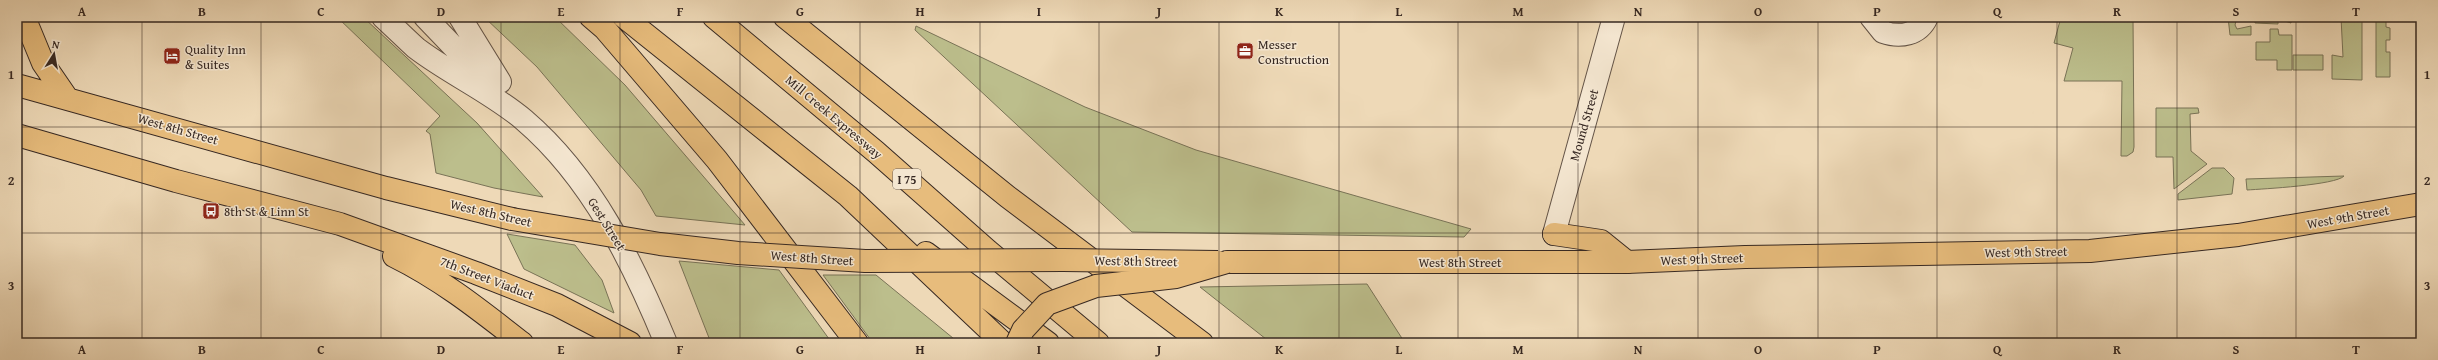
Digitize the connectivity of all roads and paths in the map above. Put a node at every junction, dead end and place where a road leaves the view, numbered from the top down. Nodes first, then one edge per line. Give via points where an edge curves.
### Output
1 (24, 17) edge
2 (383, 17) edge
3 (460, 17) edge
4 (590, 17) edge
5 (624, 17) edge
6 (714, 17) edge
7 (785, 17) edge
8 (1614, 17) edge
9 (1871, 17) edge
10 (1927, 17) edge
11 (430, 22) edge
12 (17, 85) edge
13 (67, 98) junction
14 (524, 120) junction
15 (20, 138) edge
16 (848, 196) junction
17 (2421, 204) edge
18 (340, 224) junction
19 (1554, 234) joint
20 (1227, 262) junction
21 (1627, 262) junction
22 (522, 343) edge
23 (630, 343) edge
24 (666, 343) edge
25 (857, 343) edge
26 (1003, 343) edge
27 (1017, 343) edge
28 (1048, 343) edge
29 (1098, 343) edge
30 (1202, 343) edge

1 - 13 main road via 43,63
2 - 14 street, Gest Street via 416,48
3 - 14 street, Gest Street
4 - 25 main road via 605,29 717,160
5 - 16 main road
6 - 29 main road, Mill Creek Expressway / I 75
7 - 30 main road via 1008,197
8 - 19 street, Mound Street
9 - 10 street via 1883,32 1902,36 1918,29
11 - 14 street
12 - 13 main road, West 8th Street
13 - 20 main road, West 8th Street, bridge via 386,188 512,219 660,244 738,253 865,261
14 - 24 street, Gest Street via 564,160 610,228 644,291
15 - 18 main road
16 - 26 main road
16 - 28 main road
17 - 21 main road, West 9th Street via 2238,235 2090,251 1745,257
18 - 22 main road via 380,250 421,270
18 - 23 main road, 7th Street Viaduct via 557,305
19 - 21 main road via 1601,241
20 - 21 main road, West 8th Street
20 - 27 main road, bridge via 1176,277 1096,286 1047,304 1023,330

